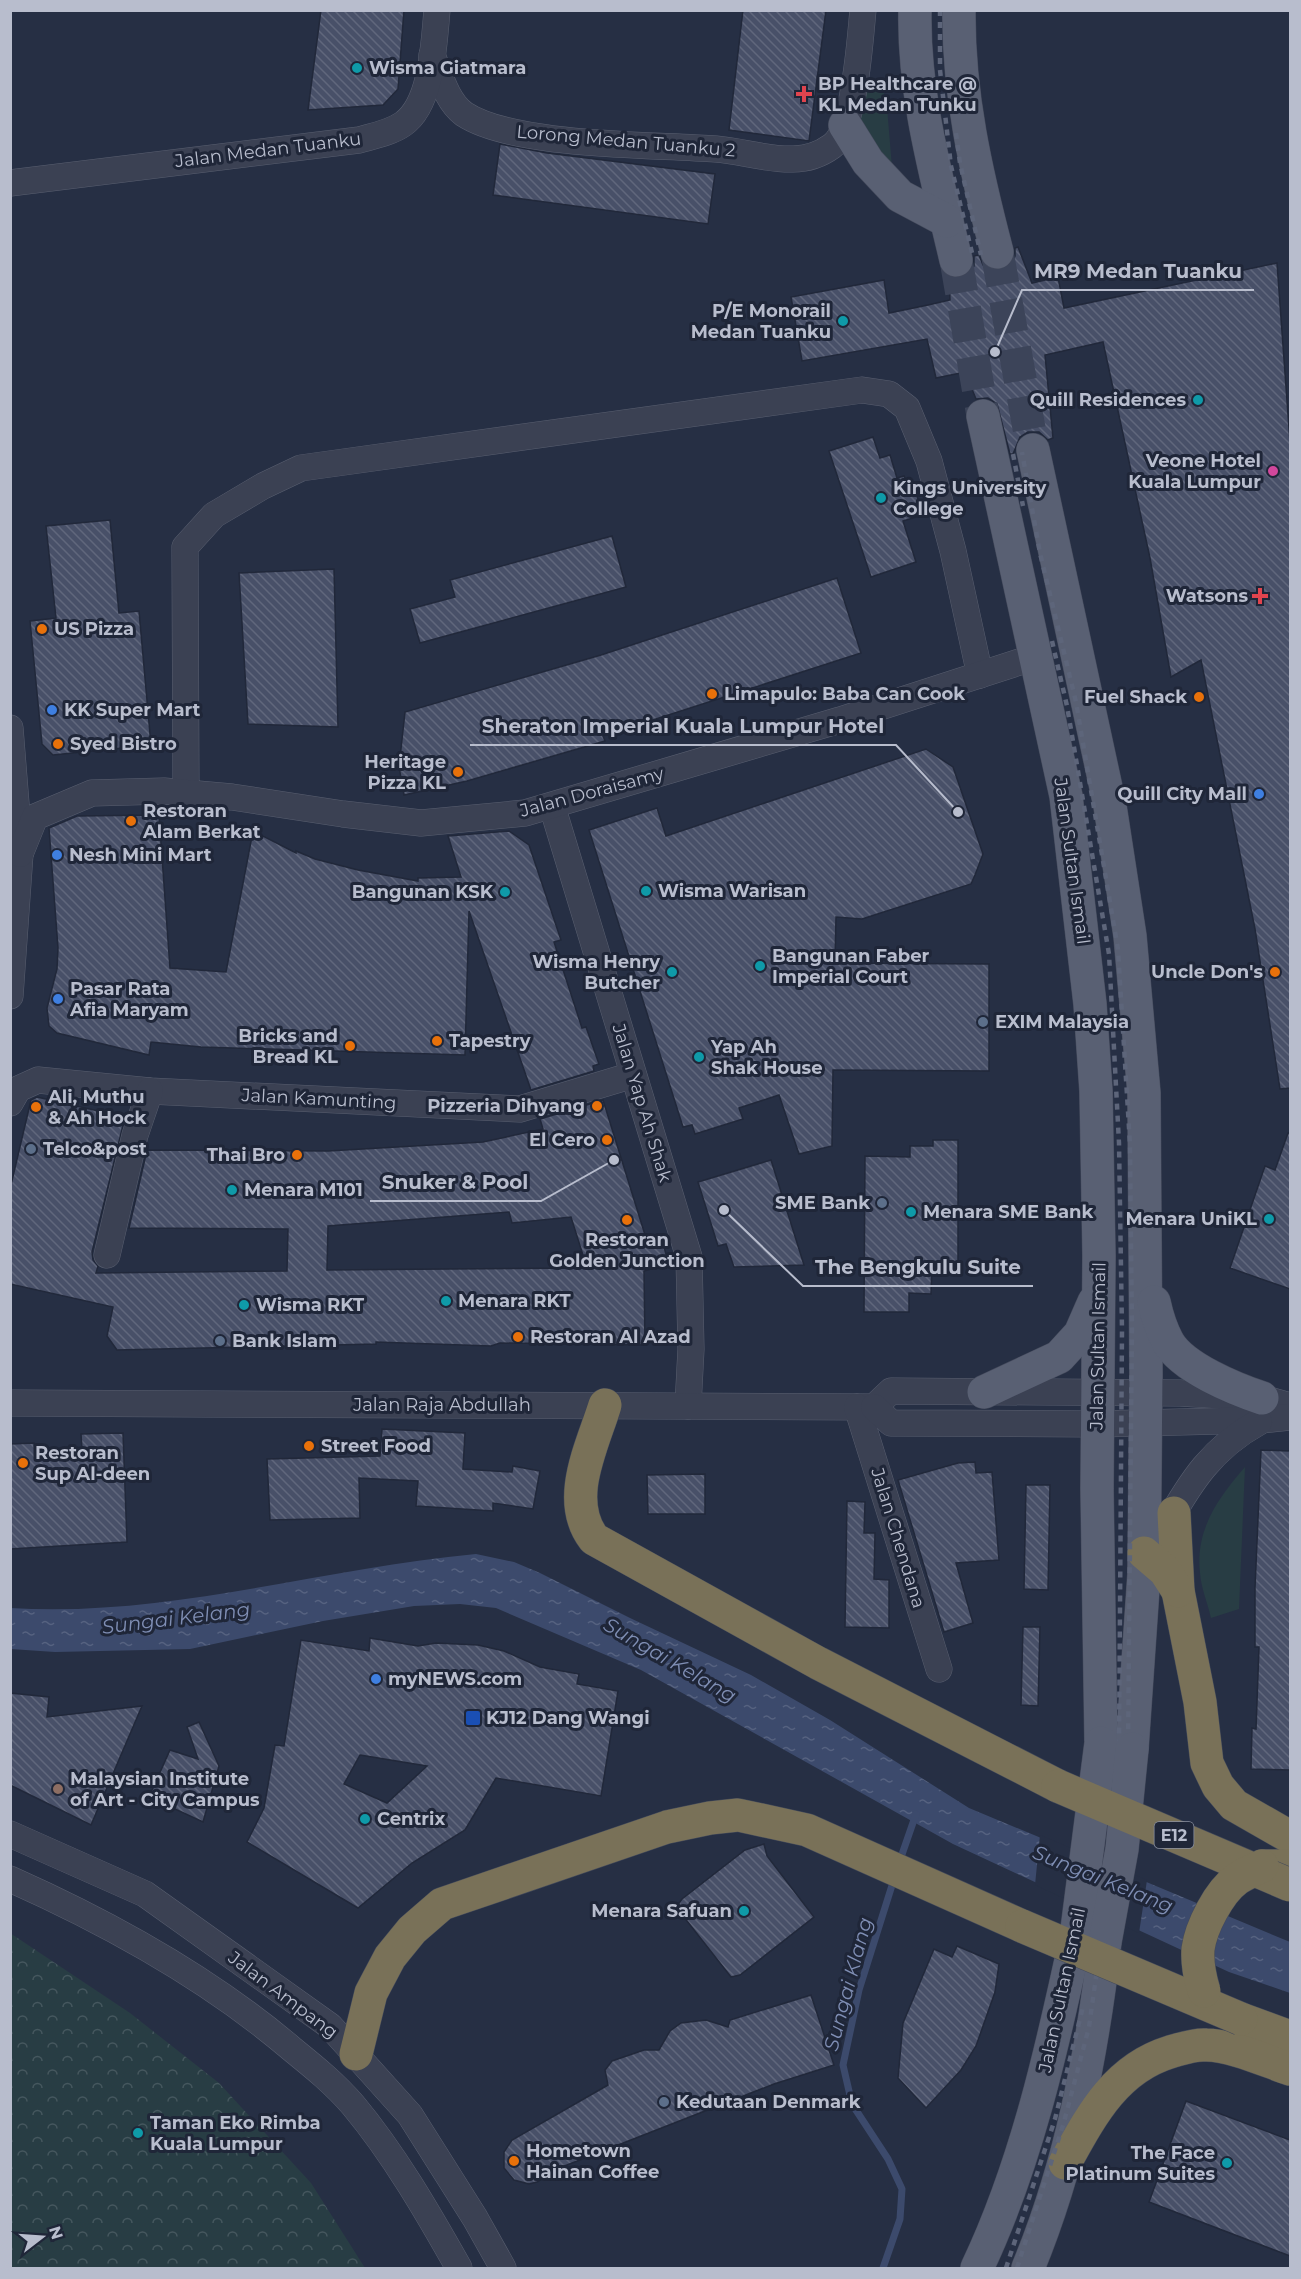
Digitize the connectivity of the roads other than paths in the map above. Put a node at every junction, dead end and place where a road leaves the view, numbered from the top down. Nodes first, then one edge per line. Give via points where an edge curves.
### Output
1 (438, 10) edge
2 (863, 10) edge
3 (915, 10) edge
4 (959, 10) edge
5 (432, 55) junction
6 (845, 125) junction
7 (10, 183) edge
8 (947, 221) junction
9 (997, 252) tunnel mouth
10 (956, 260) tunnel mouth
11 (983, 416) tunnel mouth
12 (1033, 450) tunnel mouth
13 (1035, 657) junction
14 (980, 675) junction
15 (10, 728) edge
16 (186, 792) junction
17 (552, 806) junction
18 (20, 854) junction
19 (12, 944) edge
20 (10, 996) edge
21 (633, 1075) junction
22 (150, 1091) junction
23 (10, 1102) edge
24 (107, 1255) dead end
25 (1145, 1259) junction
26 (1097, 1294) junction
27 (984, 1392) junction
28 (10, 1403) edge
29 (605, 1406) junction
30 (688, 1406) junction
31 (866, 1407) junction
32 (1145, 1407) junction
33 (1271, 1408) edge
34 (1098, 1409) junction
35 (1290, 1417) edge
36 (1174, 1513) junction
37 (1144, 1553) junction
38 (1178, 1591) junction
39 (939, 1669) dead end
40 (1116, 1746) junction
41 (10, 1834) edge
42 (1290, 1837) edge
43 (1276, 1866) edge
44 (10, 1879) edge
45 (1290, 1885) edge
46 (1091, 1940) junction
47 (1290, 2037) edge
48 (356, 2054) junction
49 (1290, 2067) edge
50 (1065, 2163) junction
51 (459, 2268) edge
52 (503, 2268) edge
53 (976, 2268) edge
54 (1029, 2268) edge

1 - 5 street, Jalan Medan Tuanku
2 - 6 street via 857,75
3 - 8 main road via 921,108
4 - 9 main road via 958,55 965,105 978,179
5 - 6 street, Lorong Medan Tuanku 2 via 446,92 464,113 522,134 792,159 809,157 834,145
5 - 7 street, Jalan Medan Tuanku via 418,106 404,124 381,134 359,140
6 - 8 main road via 868,162 900,196
8 - 10 main road
11 - 13 main road, Jalan Sultan Ismail
12 - 25 main road, Jalan Sultan Ismail via 1110,806 1130,936 1144,1093
13 - 14 street, Jalan Doraisamy
13 - 26 main road, Jalan Sultan Ismail via 1066,796 1087,970 1096,1091
14 - 16 street via 934,477 906,408 889,394 862,390 301,468 214,515 185,547
14 - 17 street, Jalan Doraisamy
15 - 18 street
16 - 17 street, Jalan Doraisamy via 420,823 525,813
16 - 18 street, Jalan Doraisamy via 82,795 35,817
17 - 21 street, Jalan Yap Ah Shak
18 - 19 street
19 - 20 street
21 - 22 street, Jalan Kamunting via 520,1109
21 - 30 street, Jalan Yap Ah Shak via 689,1257
22 - 23 street, Jalan Kamunting via 38,1080 18,1089
22 - 24 street via 135,1135
25 - 32 main road, Jalan Sultan Ismail
25 - 33 main road via 1158,1318 1169,1344 1193,1365
26 - 27 main road via 1080,1334 1068,1350 1053,1362
26 - 34 main road, Jalan Sultan Ismail
27 - 31 street via 891,1391
27 - 34 street
28 - 29 street, Jalan Raja Abdullah
29 - 30 street, Jalan Raja Abdullah
29 - 45 highway, E12, bridge via 580,1491 585,1527 594,1539 818,1663 1058,1786
30 - 31 street, Jalan Raja Abdullah
31 - 34 street via 891,1423
31 - 39 street, Jalan Chendana
32 - 33 street
32 - 34 street
32 - 37 main road, Jalan Sultan Ismail
33 - 35 street
33 - 36 street via 1216,1452
34 - 40 main road, Jalan Sultan Ismail
36 - 37 street
36 - 38 highway
37 - 38 highway via 1165,1571
37 - 40 main road, Jalan Sultan Ismail via 1142,1626
38 - 42 highway via 1200,1702 1207,1763 1218,1786 1234,1805
40 - 46 main road, Jalan Sultan Ismail, bridge via 1122,1849
41 - 48 street, Jalan Ampang via 145,1894 323,2021
43 - 49 highway, bridge via 1235,1880 1222,1896 1198,1950 1199,1973 1213,2013 1227,2030
44 - 51 street, Jalan Ampang via 151,1950 264,2025 326,2077 376,2135
46 - 50 main road, Jalan Sultan Ismail via 1096,2016
46 - 53 main road, Jalan Sultan Ismail via 1003,2204
47 - 48 highway, bridge via 1022,1926 807,1830 738,1815 667,1827 442,1904 412,1930 390,1957 370,1993
48 - 52 street, Jalan Ampang via 410,2115
49 - 50 highway via 1206,2044 1157,2056 1132,2070 1111,2089
50 - 54 main road, Jalan Sultan Ismail

